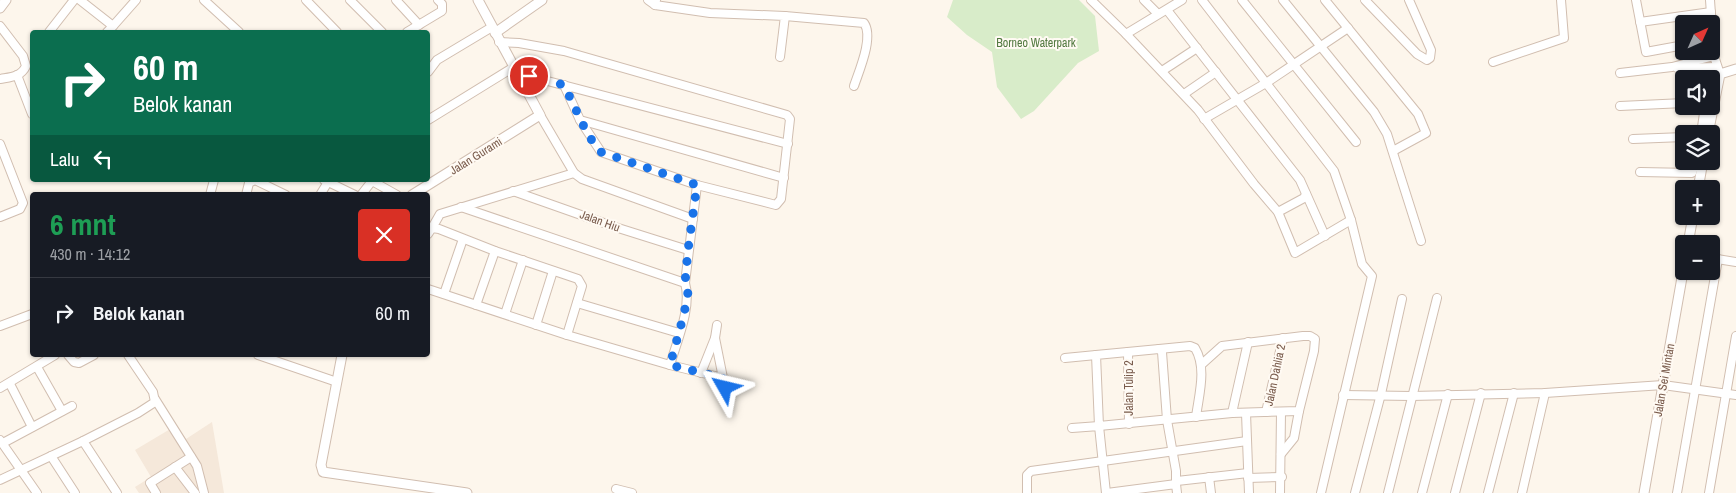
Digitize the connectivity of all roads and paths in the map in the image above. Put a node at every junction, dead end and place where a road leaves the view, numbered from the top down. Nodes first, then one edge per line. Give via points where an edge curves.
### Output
1 (6, 0) edge
2 (74, 0) edge
3 (80, 0) edge
4 (136, 0) edge
5 (204, 0) edge
6 (306, 0) edge
7 (350, 0) edge
8 (396, 0) edge
9 (478, 0) edge
10 (542, 0) edge
11 (1091, 0) edge
12 (1144, 0) edge
13 (1182, 0) edge
14 (1202, 0) edge
15 (1242, 0) edge
16 (1283, 0) edge
17 (1325, 0) edge
18 (1365, 0) edge
19 (1409, 0) edge
20 (1561, 0) edge
21 (1636, 0) edge
22 (1710, 0) edge
23 (443, 1) edge
24 (653, 2) edge
25 (0, 8) edge
26 (1167, 10) junction
27 (1711, 12) junction
28 (1158, 14) junction
29 (1711, 15) edge
30 (785, 16) junction
31 (1640, 22) junction
32 (419, 25) junction
33 (0, 26) edge
34 (113, 26) junction
35 (1348, 28) junction
36 (51, 30) edge
37 (109, 30) edge
38 (236, 30) edge
39 (335, 30) edge
40 (380, 30) edge
41 (410, 30) edge
42 (493, 30) junction
43 (1126, 34) junction
44 (499, 42) junction
45 (1321, 46) junction
46 (1675, 47) edge
47 (1197, 48) junction
48 (1646, 52) junction
49 (780, 57) dead end
50 (1699, 60) edge
51 (1715, 60) edge
52 (1493, 62) dead end
53 (1293, 64) junction
54 (1672, 67) junction
55 (430, 69) edge
56 (1650, 69) junction
57 (1736, 69) edge
58 (516, 70) junction
59 (1719, 70) junction
60 (1162, 71) junction
61 (1216, 72) junction
62 (1620, 73) dead end
63 (17, 76) junction
64 (0, 78) edge
65 (1266, 83) junction
66 (564, 85) junction
67 (854, 86) dead end
68 (1184, 94) junction
69 (1238, 99) junction
70 (1675, 103) edge
71 (1620, 106) dead end
72 (30, 109) edge
73 (540, 115) junction
74 (430, 119) edge
75 (1204, 119) junction
76 (580, 120) junction
77 (1675, 137) edge
78 (1633, 139) dead end
79 (1356, 142) dead end
80 (0, 144) edge
81 (788, 144) junction
82 (1393, 151) junction
83 (1693, 170) edge
84 (1640, 172) dead end
85 (574, 173) junction
86 (784, 178) junction
87 (259, 182) edge
88 (328, 182) edge
89 (374, 182) edge
90 (697, 185) junction
91 (512, 191) junction
92 (280, 192) edge
93 (348, 192) edge
94 (392, 192) edge
95 (417, 192) edge
96 (1306, 194) junction
97 (461, 207) junction
98 (1278, 212) junction
99 (0, 217) edge
100 (694, 219) junction
101 (1351, 220) junction
102 (430, 231) edge
103 (1325, 236) junction
104 (463, 239) junction
105 (1421, 241) dead end
106 (688, 250) junction
107 (495, 251) junction
108 (523, 260) junction
109 (1720, 260) edge
110 (1736, 262) edge
111 (553, 271) junction
112 (1682, 280) edge
113 (1712, 280) edge
114 (685, 283) junction
115 (430, 290) edge
116 (444, 294) junction
117 (1402, 298) dead end
118 (1437, 298) dead end
119 (577, 303) junction
120 (476, 305) junction
121 (505, 314) junction
122 (30, 315) edge
123 (536, 324) junction
124 (717, 325) dead end
125 (0, 326) edge
126 (679, 333) junction
127 (567, 334) junction
128 (1736, 336) edge
129 (715, 338) junction
130 (1283, 338) junction
131 (1248, 342) junction
132 (1159, 349) junction
133 (1128, 352) junction
134 (1096, 355) junction
135 (52, 357) edge
136 (70, 357) edge
137 (90, 357) edge
138 (129, 357) edge
139 (264, 357) edge
140 (342, 357) edge
141 (1064, 358) dead end
142 (1202, 364) junction
143 (670, 365) junction
144 (37, 367) junction
145 (701, 373) junction
146 (723, 378) junction
147 (336, 382) junction
148 (10, 384) junction
149 (1663, 385) junction
150 (0, 388) edge
151 (725, 388) dead end
152 (1694, 389) junction
153 (1481, 393) junction
154 (1514, 393) junction
155 (1545, 393) junction
156 (1343, 394) junction
157 (1381, 394) junction
158 (1448, 394) junction
159 (1726, 394) junction
160 (1736, 395) edge
161 (1411, 396) junction
162 (155, 399) junction
163 (72, 406) dead end
164 (62, 411) junction
165 (1299, 411) junction
166 (1246, 412) junction
167 (1266, 412) junction
168 (1281, 412) junction
169 (1232, 413) junction
170 (1196, 417) junction
171 (1167, 420) junction
172 (1129, 424) junction
173 (1099, 426) junction
174 (32, 427) junction
175 (1072, 428) dead end
176 (1, 440) edge
177 (83, 441) junction
178 (1247, 441) junction
179 (1172, 452) junction
180 (1282, 454) junction
181 (52, 456) junction
182 (192, 457) junction
183 (1103, 460) junction
184 (175, 467) junction
185 (22, 470) junction
186 (1248, 476) junction
187 (1209, 477) junction
188 (1282, 477) junction
189 (0, 480) edge
190 (1176, 482) junction
191 (616, 489) dead end
192 (37, 493) edge
193 (75, 493) edge
194 (117, 493) edge
195 (156, 493) edge
196 (195, 493) edge
197 (204, 493) edge
198 (467, 493) edge
199 (632, 493) edge
200 (1027, 493) edge
201 (1106, 493) edge
202 (1177, 493) edge
203 (1211, 493) edge
204 (1249, 493) edge
205 (1280, 493) edge
206 (1321, 493) edge
207 (1355, 493) edge
208 (1388, 493) edge
209 (1422, 493) edge
210 (1455, 493) edge
211 (1488, 493) edge
212 (1522, 493) edge
213 (1644, 493) edge
214 (1677, 493) edge
215 (1709, 493) edge

1 - 25 street
2 - 36 street
3 - 34 street
4 - 34 street
5 - 38 street
6 - 39 street
7 - 40 street
8 - 32 street
9 - 42 street
10 - 42 street
11 - 43 street
12 - 28 street
13 - 26 street
14 - 65 street
15 - 53 street
16 - 45 street
17 - 35 street
18 - 19 street via 1417,54 1427,60 1431,50
20 - 52 street via 1564,38
21 - 31 street
22 - 27 street
23 - 32 street via 442,11
24 - 30 street via 710,13
26 - 28 street
26 - 47 street
27 - 29 street
27 - 31 street
28 - 43 street
30 - 49 street
30 - 67 street via 864,23 868,31 865,53
31 - 48 street
32 - 41 street
33 - 63 street via 23,56 26,66
34 - 37 street
35 - 45 street
35 - 82 street via 1418,114 1425,128 1426,133
42 - 44 street
42 - 55 street via 436,60
43 - 60 street
44 - 58 street
44 - 81 street via 564,51 780,112 790,119
45 - 53 street
45 - 82 street via 1374,112
46 - 48 street
47 - 60 street
47 - 61 street
48 - 56 street
50 - 54 street
51 - 59 street
53 - 65 street
53 - 79 street
54 - 56 street
54 - 59 street
56 - 62 street
57 - 59 street
58 - 66 street
58 - 73 street
58 - 74 street
60 - 68 street
61 - 68 street
61 - 69 street
63 - 64 street
63 - 72 street
65 - 69 street
65 - 101 street via 1334,171
66 - 76 street
66 - 81 street
68 - 75 street
69 - 75 street
69 - 96 street via 1300,180
70 - 71 street
73 - 85 street
73 - 95 street, Jalan Gurami
75 - 98 street
76 - 86 street
76 - 90 street via 601,152
77 - 78 street
80 - 99 street via 23,204 20,209
81 - 86 street
82 - 105 street
83 - 84 street via 1692,173
85 - 91 street
85 - 100 street via 582,179
86 - 90 street via 781,199 776,205
87 - 92 street
88 - 93 street
89 - 94 street
90 - 100 street
91 - 97 street
91 - 106 street, Jalan Hiu
96 - 98 street
96 - 103 street
97 - 102 street via 440,214
97 - 114 street
98 - 103 street via 1295,253
100 - 106 street
101 - 103 street
101 - 156 street via 1362,264 1372,276
102 - 104 street via 439,229
104 - 107 street
104 - 116 street
106 - 114 street
107 - 108 street
107 - 120 street
108 - 111 street
108 - 121 street
109 - 110 street
111 - 119 street via 580,282 582,286
111 - 123 street
112 - 149 street, Jalan Sei Mintan
113 - 152 street
114 - 126 street via 688,292
115 - 116 street
116 - 120 street
117 - 157 street
118 - 161 street
119 - 126 street
119 - 127 street
120 - 121 street
121 - 123 street
122 - 125 street
123 - 127 street
124 - 129 street
126 - 143 street
127 - 143 street
128 - 159 street
129 - 145 street
129 - 146 street
130 - 131 street
130 - 165 street via 1310,336 1315,339
130 - 167 street, Jalan Dahlia 2
131 - 142 street via 1222,346
131 - 169 street
132 - 133 street
132 - 142 street via 1190,346 1195,348
132 - 171 street via 1162,352
133 - 134 street
133 - 172 street, Jalan Tulip 2
134 - 141 street
134 - 173 street
135 - 144 street
136 - 137 street via 79,363
138 - 162 street
139 - 147 street
140 - 147 street
142 - 170 street
143 - 145 street
144 - 148 street
144 - 164 street
145 - 146 street
146 - 151 street
147 - 198 street via 321,465 326,474
148 - 150 street
148 - 174 street
149 - 152 street
149 - 155 street
149 - 213 street, Jalan Sei Mintan
152 - 159 street
152 - 214 street
153 - 154 street
153 - 158 street
153 - 210 street
154 - 155 street
154 - 211 street
155 - 212 street
156 - 157 street
156 - 206 street
157 - 161 street
157 - 207 street
158 - 161 street
158 - 209 street
159 - 160 street
159 - 215 street
161 - 208 street
162 - 177 street via 138,414
162 - 182 street
163 - 164 street
164 - 174 street
165 - 168 street
165 - 180 street via 1294,438
166 - 167 street
166 - 169 street
166 - 178 street
167 - 168 street
168 - 180 street
169 - 170 street
170 - 171 street
171 - 172 street
171 - 179 street
172 - 173 street
173 - 175 street
173 - 183 street
174 - 176 street
176 - 185 street
177 - 181 street
177 - 194 street
178 - 179 street
178 - 186 street
179 - 183 street
179 - 190 street
180 - 188 street
181 - 185 street
181 - 193 street
182 - 184 street
182 - 197 street
183 - 200 street via 1030,471 1026,475
183 - 201 street
184 - 195 street via 150,483
184 - 196 street
185 - 189 street
185 - 192 street
186 - 187 street
186 - 188 street
186 - 204 street
187 - 190 street
187 - 203 street
188 - 205 street
190 - 201 street
190 - 202 street
191 - 199 street

